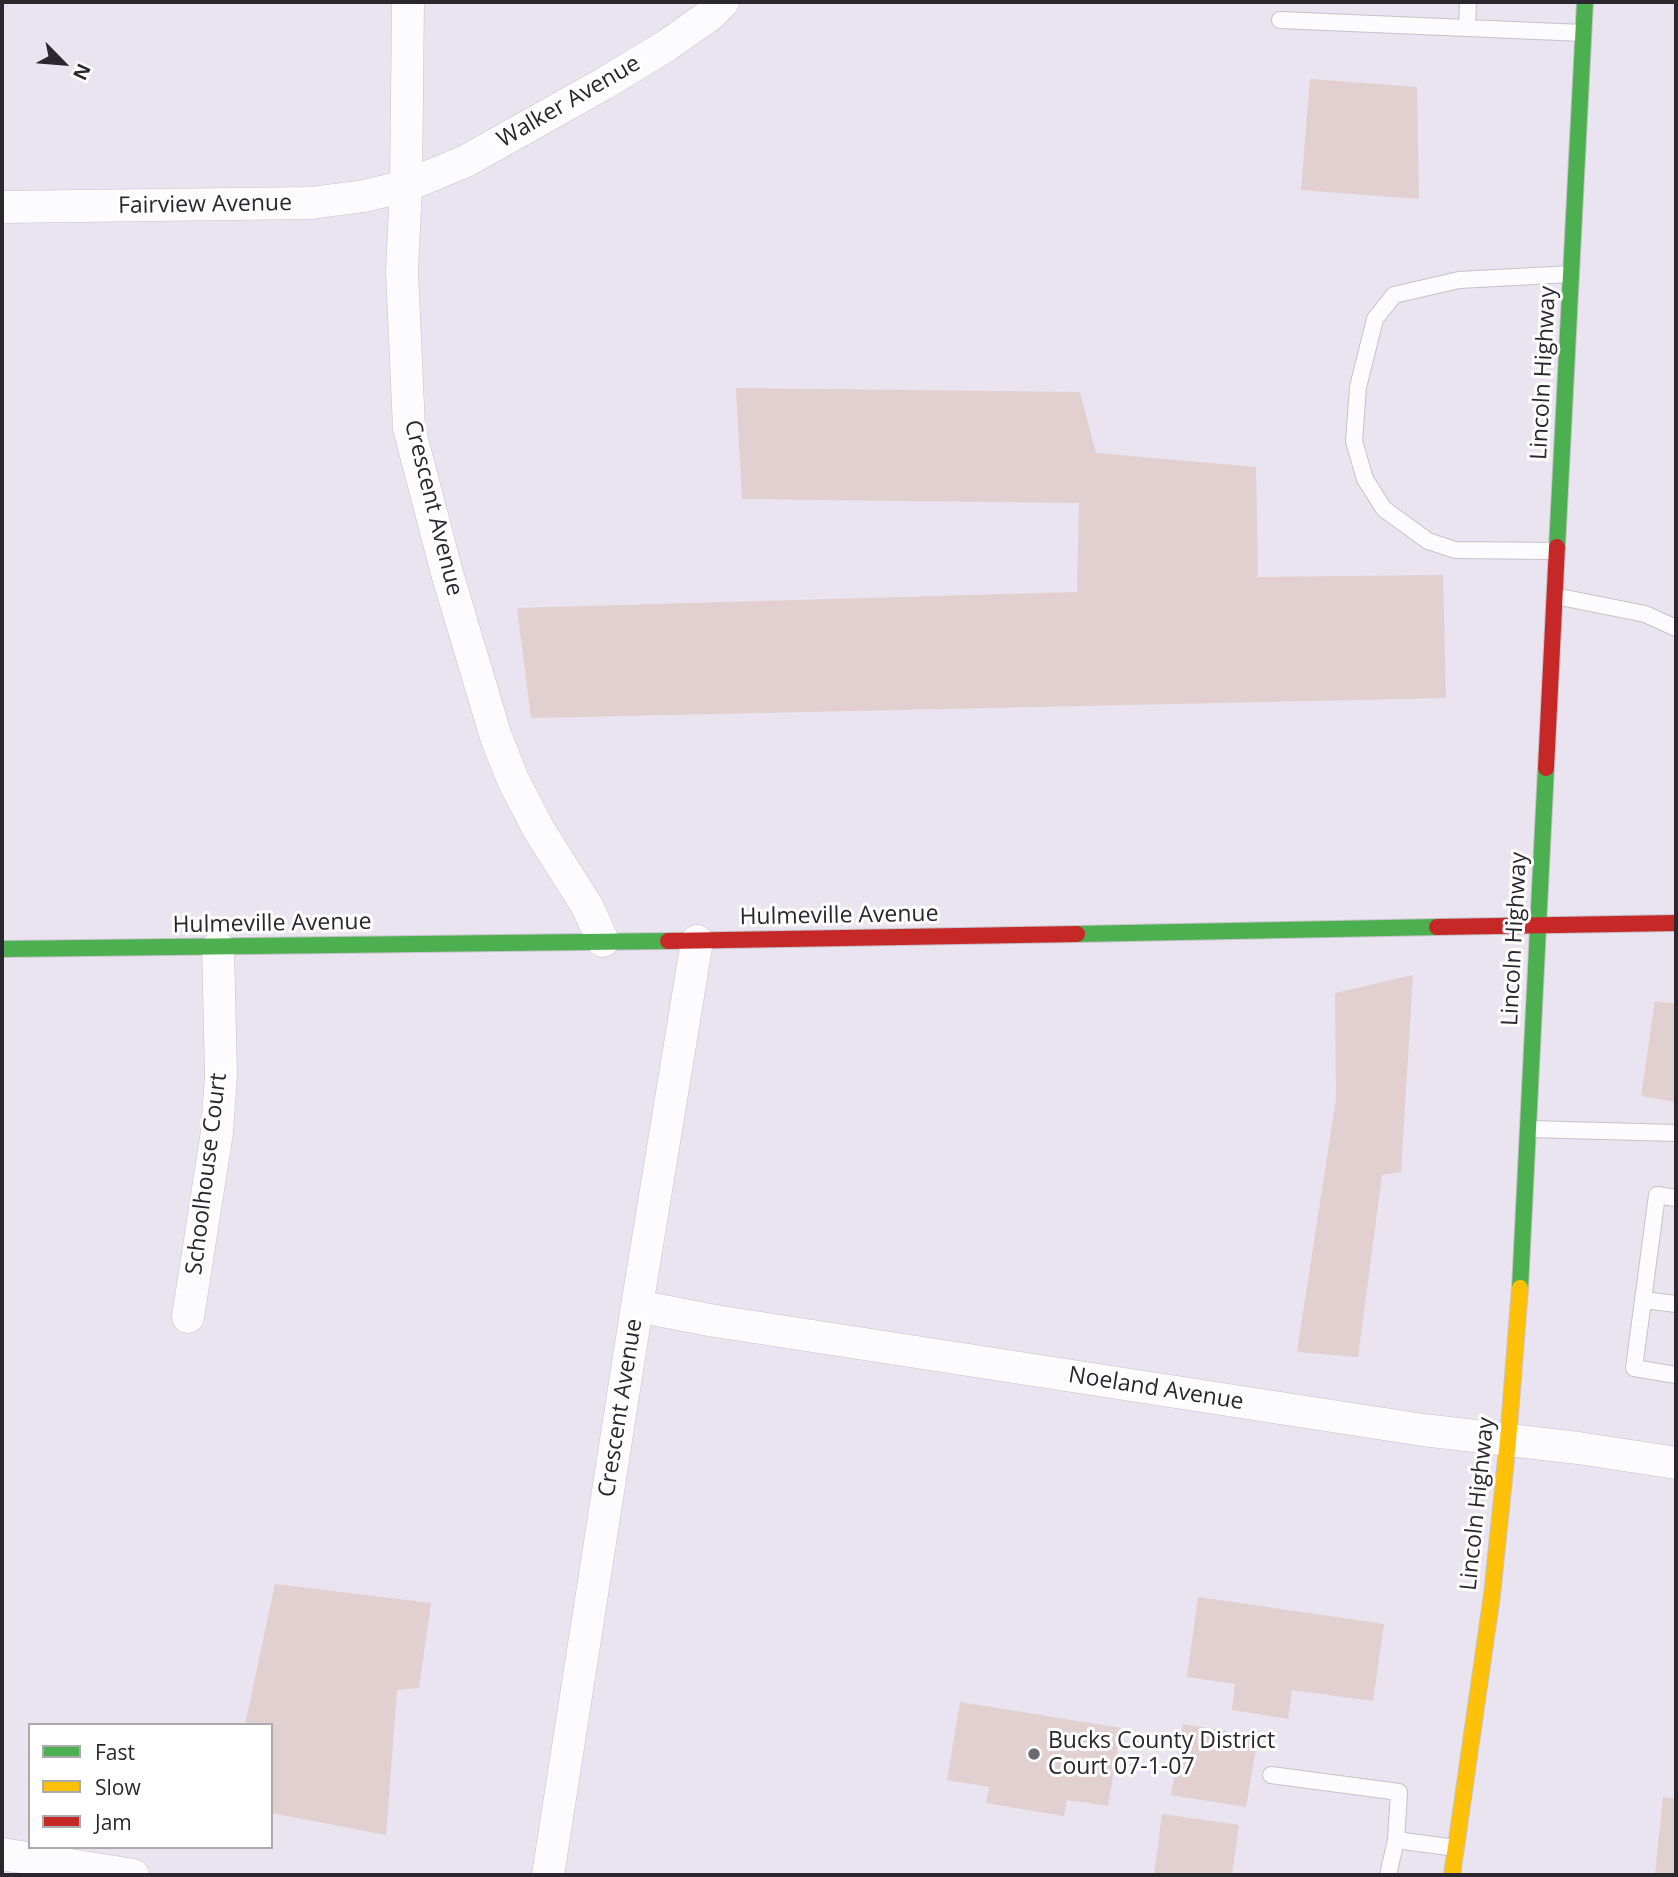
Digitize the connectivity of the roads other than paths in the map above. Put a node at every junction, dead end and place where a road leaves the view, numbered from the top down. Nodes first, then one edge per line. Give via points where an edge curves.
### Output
1 (408, 2) edge
2 (723, 2) edge
3 (1468, 2) edge
4 (1585, 2) edge
5 (1280, 20) dead end
6 (1467, 28) junction
7 (1583, 33) junction
8 (406, 186) junction
9 (2, 207) edge
10 (1572, 274) junction
11 (1558, 551) junction
12 (1555, 596) junction
13 (1676, 628) edge
14 (1676, 923) edge
15 (1539, 926) junction
16 (603, 941) junction
17 (697, 941) junction
18 (219, 947) junction
19 (2, 949) edge
20 (1529, 1129) junction
21 (1676, 1133) edge
22 (1676, 1198) edge
23 (1643, 1300) junction
24 (1676, 1304) edge
25 (637, 1306) junction
26 (188, 1317) dead end
27 (1676, 1376) edge
28 (1508, 1440) junction
29 (1676, 1463) edge
30 (1271, 1775) dead end
31 (1396, 1840) junction
32 (1456, 1848) junction
33 (2, 1854) edge
34 (133, 1875) edge
35 (548, 1875) edge
36 (1388, 1875) edge
37 (1452, 1875) edge

1 - 8 street, Crescent Avenue
2 - 8 street, Walker Avenue via 677,38 605,83 466,161
3 - 6 lane
4 - 7 main road, Lincoln Highway
5 - 6 lane
6 - 7 lane
7 - 10 main road, Lincoln Highway
8 - 9 street, Fairview Avenue via 311,203
8 - 16 street, Crescent Avenue via 405,346 409,428 419,467 500,748 539,830 587,906
10 - 11 main road, Lincoln Highway
10 - 11 lane via 1459,280 1394,295 1375,319 1358,387 1354,441 1365,479 1384,509 1428,541 1455,550
11 - 12 main road, Lincoln Highway
12 - 13 lane via 1645,614
12 - 15 main road, Lincoln Highway
14 - 15 main road, Hulmeville Avenue
15 - 17 main road, Hulmeville Avenue
15 - 20 main road, Lincoln Highway
16 - 17 main road, Hulmeville Avenue
16 - 18 main road, Hulmeville Avenue
17 - 25 street, Crescent Avenue
18 - 19 main road, Hulmeville Avenue
18 - 26 street, Schoolhouse Court via 217,1132
20 - 21 lane
20 - 28 main road, Lincoln Highway
22 - 23 lane via 1657,1195
23 - 24 lane
23 - 27 lane via 1634,1368
25 - 28 street, Noeland Avenue via 1341,1418
25 - 35 street, Crescent Avenue
28 - 29 street, Noeland Avenue
28 - 32 main road, Lincoln Highway via 1492,1595
30 - 31 lane via 1399,1792
31 - 32 lane
31 - 36 lane
32 - 37 main road, Lincoln Highway
33 - 34 street

